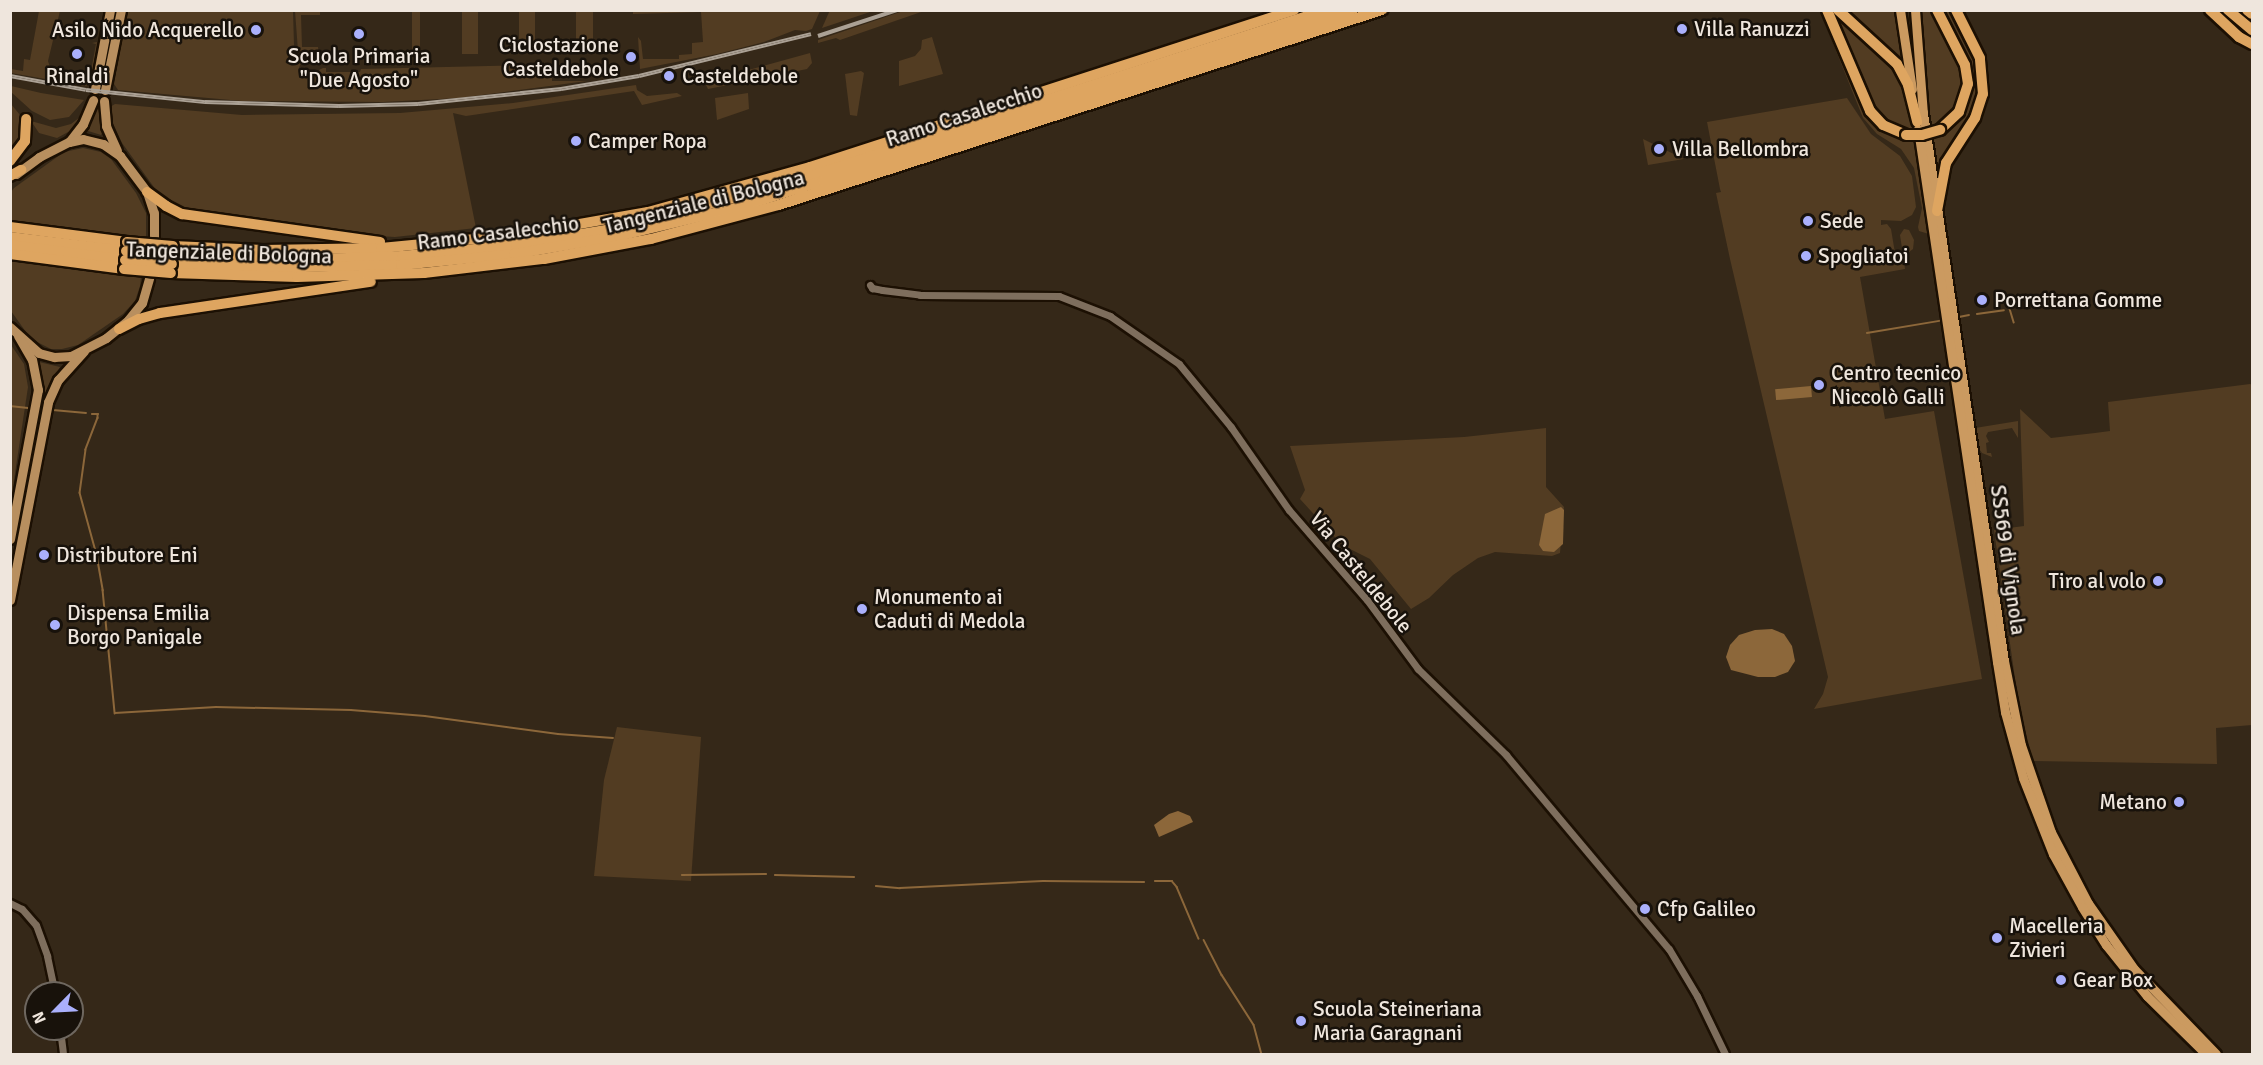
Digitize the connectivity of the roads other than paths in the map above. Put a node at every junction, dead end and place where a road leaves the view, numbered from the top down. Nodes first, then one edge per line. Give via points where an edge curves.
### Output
1 (110, 10) edge
2 (121, 10) edge
3 (1294, 10) edge
4 (1326, 10) edge
5 (1353, 10) edge
6 (1382, 10) edge
7 (1827, 10) edge
8 (1838, 10) edge
9 (1900, 10) edge
10 (1915, 10) edge
11 (1937, 10) edge
12 (1956, 10) edge
13 (2210, 10) edge
14 (2228, 10) edge
15 (2247, 10) edge
16 (2253, 14) edge
17 (2253, 30) edge
18 (2253, 45) edge
19 (93, 100) dead end
20 (104, 101) dead end
21 (26, 119) dead end
22 (1917, 122) junction
23 (69, 142) junction
24 (120, 156) junction
25 (10, 161) edge
26 (21, 170) joint
27 (10, 178) edge
28 (147, 192) junction
29 (1937, 211) junction
30 (1936, 226) junction
31 (10, 227) edge
32 (10, 237) edge
33 (154, 239) dead end
34 (488, 239) junction
35 (10, 245) edge
36 (10, 255) edge
37 (125, 255) junction
38 (172, 260) junction
39 (424, 273) junction
40 (149, 278) dead end
41 (870, 285) dead end
42 (10, 327) edge
43 (119, 329) junction
44 (18, 336) junction
45 (84, 351) junction
46 (10, 539) edge
47 (10, 600) edge
48 (10, 903) edge
49 (52, 981) edge
50 (2148, 991) junction
51 (1725, 1054) edge
52 (2206, 1054) edge
53 (2216, 1054) edge

1 - 2 main road via 100,90
3 - 34 highway, Tangenziale di Bologna via 711,196 592,223
4 - 38 highway, Ramo Casalecchio via 773,188 612,229 489,249 392,257
5 - 38 highway, Ramo Casalecchio via 812,185 619,236 514,254 401,265 256,268
6 - 39 highway, Tangenziale di Bologna via 728,220 544,259
7 - 11 highway, bridge via 1870,111 1883,125 1906,135 1922,135 1940,130 1959,112 1968,84 1965,64
8 - 22 highway via 1898,64
9 - 22 highway, SS569 di Vignola
10 - 29 highway, SS569 di Vignola via 1920,90
12 - 29 highway via 1980,58 1983,94 1975,118 1946,164
13 - 18 highway
14 - 17 highway
15 - 16 highway
19 - 23 main road via 86,119
20 - 24 main road via 106,126
21 - 25 highway via 25,141
22 - 30 highway, SS569 di Vignola
23 - 24 main road via 96,141
23 - 26 main road
24 - 28 main road
26 - 27 highway
28 - 33 main road via 154,213
28 - 34 highway via 182,214 357,240 388,243
29 - 30 highway, SS569 di Vignola
30 - 50 highway, SS569 di Vignola via 2004,661 2021,746 2043,811 2073,878
31 - 37 highway, Tangenziale di Bologna
32 - 37 highway, Ramo Casalecchio
34 - 38 highway, Tangenziale di Bologna via 339,250 234,250
35 - 37 highway, Ramo Casalecchio
36 - 37 highway, Tangenziale di Bologna
37 - 38 highway, Ramo Casalecchio, bridge
37 - 38 highway, Tangenziale di Bologna, bridge
38 - 39 highway, Tangenziale di Bologna via 297,278
39 - 43 highway via 160,314
40 - 43 main road via 138,310
41 - 51 street, Via Casteldebole via 920,295 1059,296 1110,316 1179,364 1231,427 1289,510 1367,600 1418,669 1506,755 1662,941 1697,996
42 - 44 main road
43 - 45 main road
44 - 45 main road via 34,351 49,356 65,357
44 - 46 main road via 32,360 38,390
45 - 47 main road via 63,374 48,402
48 - 49 street via 22,909 36,925
50 - 52 highway, SS569 di Vignola
50 - 53 highway, SS569 di Vignola

